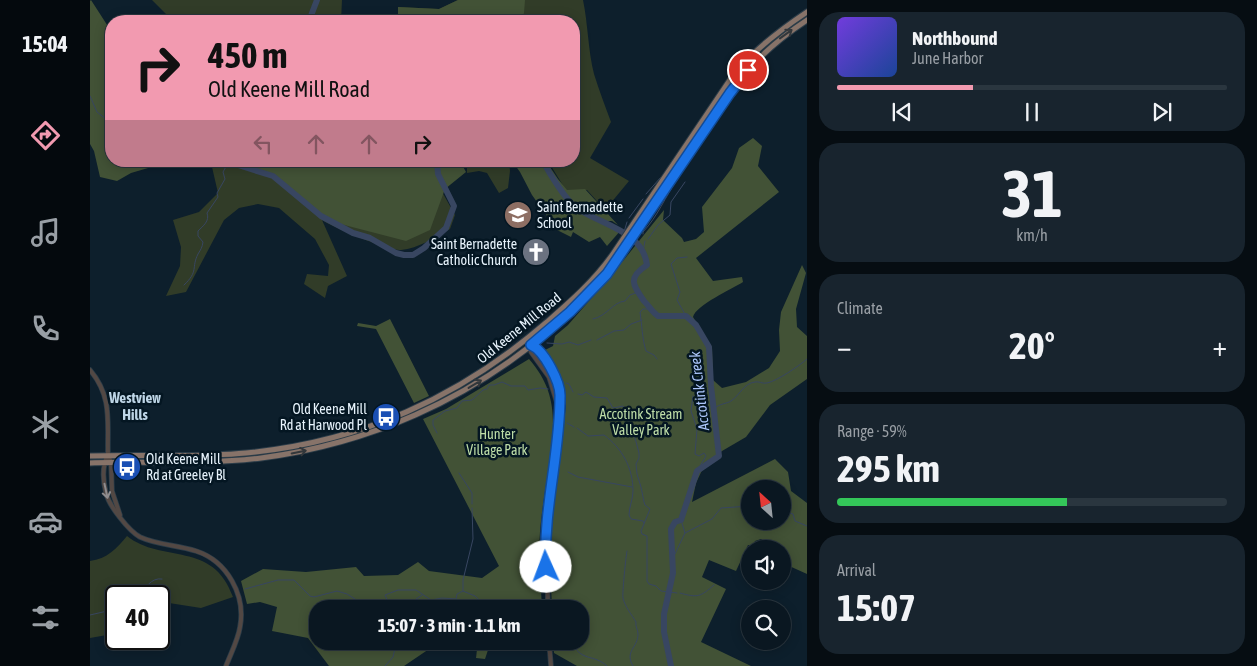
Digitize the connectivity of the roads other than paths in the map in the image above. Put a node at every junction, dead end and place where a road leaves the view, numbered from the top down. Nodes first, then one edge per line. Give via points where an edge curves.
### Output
1 (807, 12) edge
2 (807, 20) edge
3 (527, 339) junction
4 (531, 345) junction
5 (90, 370) edge
6 (90, 456) edge
7 (108, 456) junction
8 (104, 462) junction
9 (111, 462) junction
10 (90, 463) edge
11 (120, 515) junction
12 (548, 600) edge
13 (550, 650) edge
14 (226, 666) edge
15 (551, 666) edge

1 - 3 main road, Old Keene Mill Road via 769,39 738,70 604,267 587,287
4 -> 2 main road, Old Keene Mill Road via 597,286 743,75 774,43
3 - 4 street
3 - 7 main road, Old Keene Mill Road via 486,370 450,391 398,416 339,436 244,453
9 -> 4 main road, Old Keene Mill Road via 243,460 306,451 346,440 400,422 443,402
4 - 12 street via 542,355 556,380 560,396 546,526
5 - 7 street via 101,384 106,398
6 - 7 main road, Old Keene Mill Road
7 - 8 street
7 - 9 street
8 - 9 main road, Old Keene Mill Road
8 - 10 main road, Old Keene Mill Road
8 -> 11 street via 107,498
9 - 11 street via 112,491
11 - 14 street via 139,536 201,553 218,563 231,578 240,602 241,621
13 - 15 street

